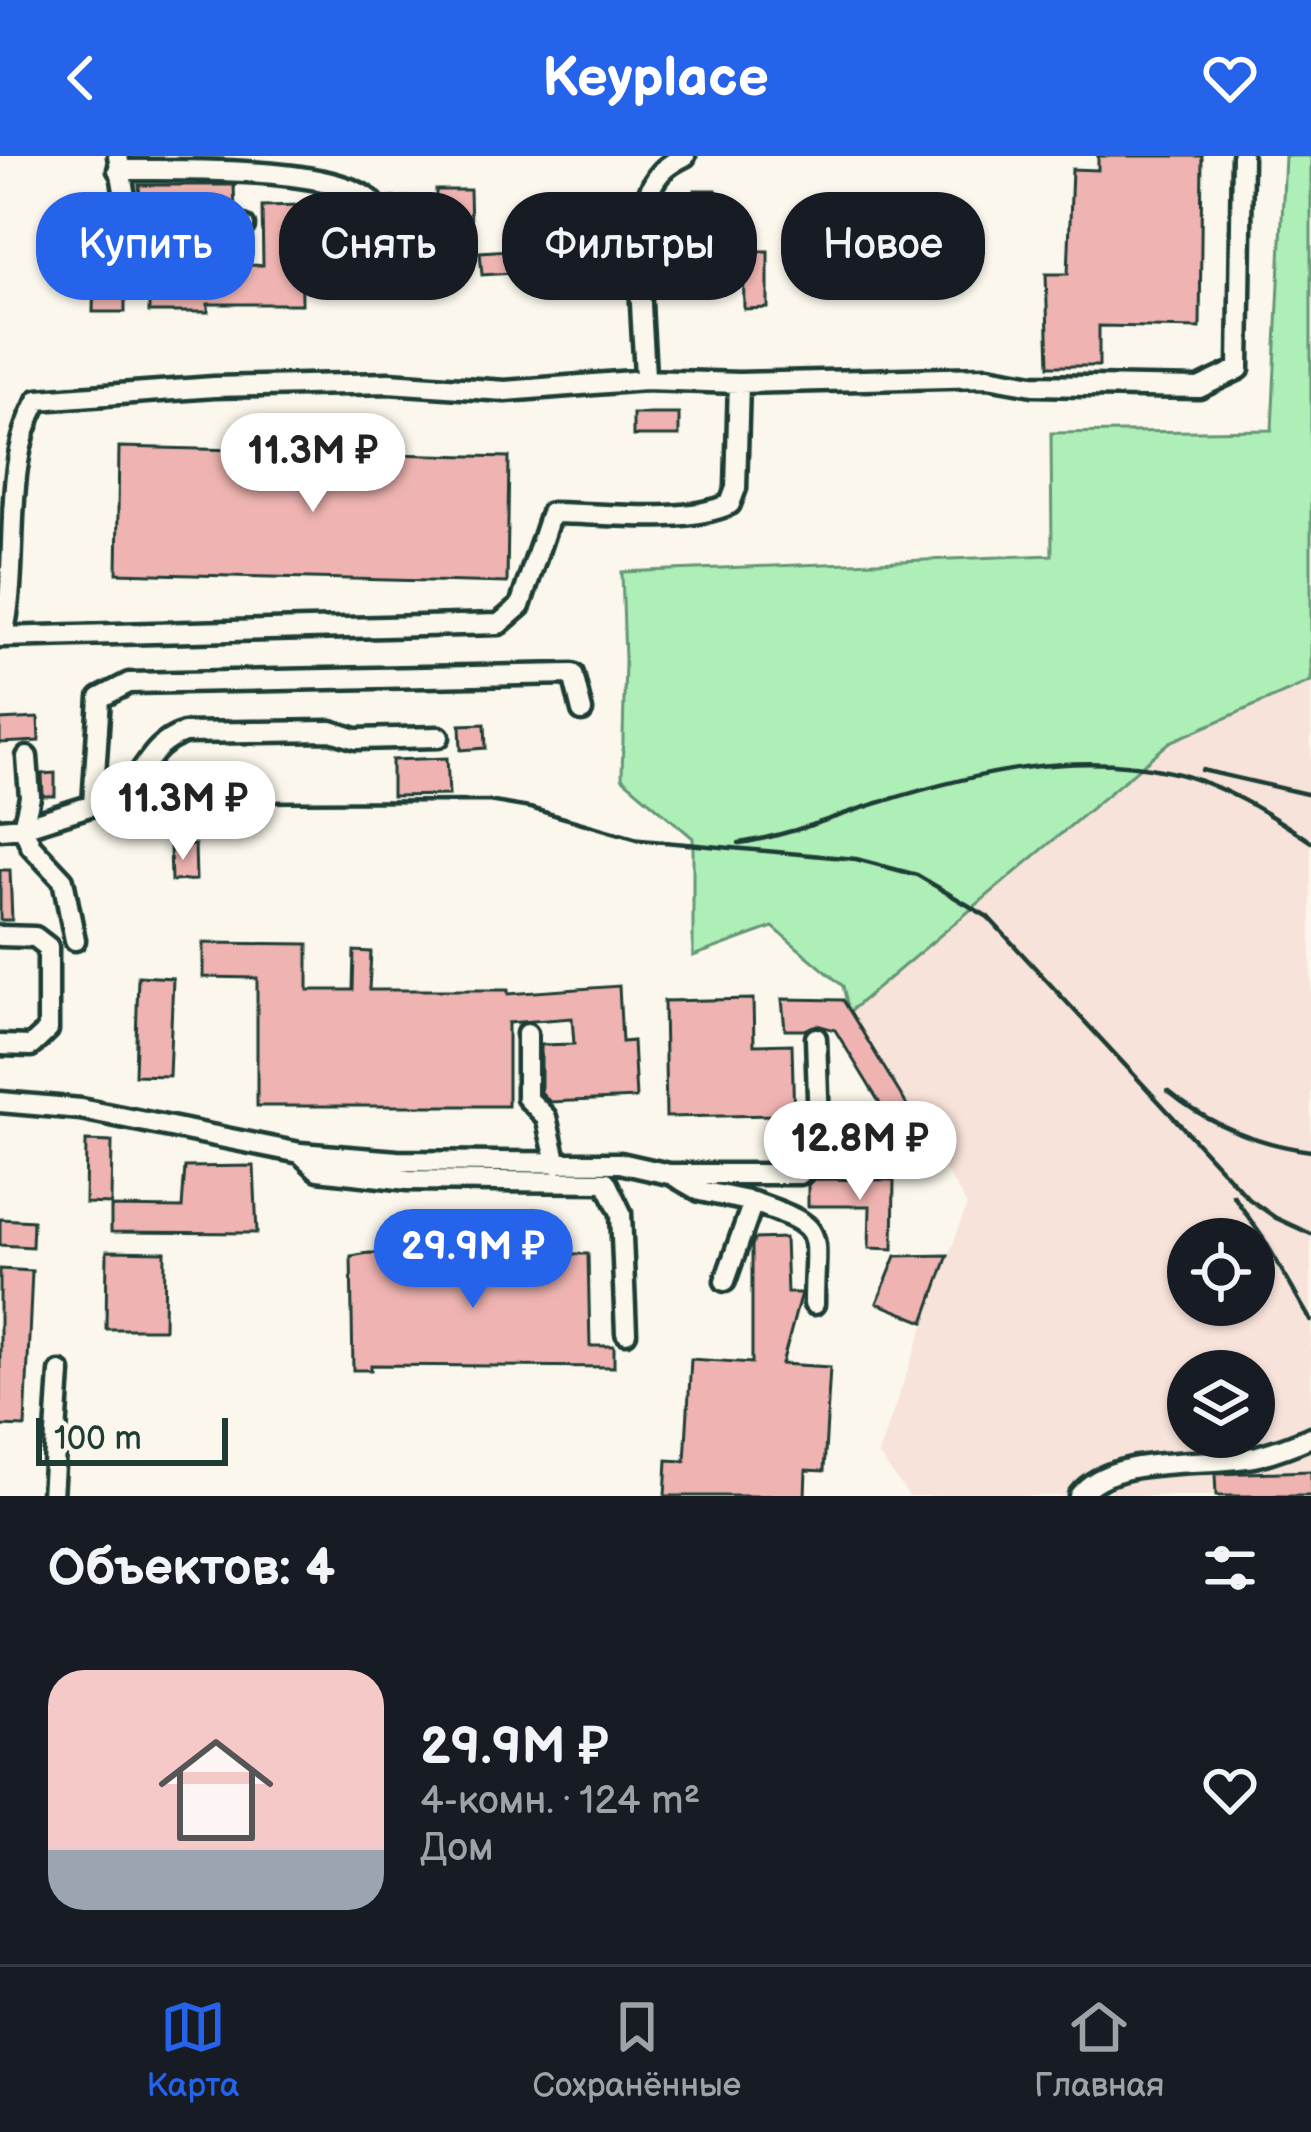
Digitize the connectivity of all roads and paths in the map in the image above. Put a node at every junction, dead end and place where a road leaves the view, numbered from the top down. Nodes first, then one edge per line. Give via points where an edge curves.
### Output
1 (685, 156) edge
2 (1242, 156) edge
3 (118, 163) edge
4 (360, 192) edge
5 (645, 380) junction
6 (740, 382) junction
7 (2, 637) edge
8 (582, 711) dead end
9 (439, 737) dead end
10 (28, 757) dead end
11 (93, 805) junction
12 (23, 827) junction
13 (0, 829) edge
14 (0, 936) edge
15 (75, 940) dead end
16 (527, 1034) dead end
17 (816, 1038) dead end
18 (0, 1045) edge
19 (0, 1102) edge
20 (300, 1153) junction
21 (557, 1164) junction
22 (669, 1174) junction
23 (753, 1202) junction
24 (724, 1281) dead end
25 (814, 1304) dead end
26 (626, 1333) dead end
27 (60, 1372) dead end
28 (1311, 1437) edge
29 (52, 1496) edge
30 (1079, 1496) edge

1 - 5 lane via 664,167 648,191 640,240
2 - 6 lane via 1239,369 1199,388 988,377
3 - 4 lane via 297,174
5 - 6 lane
5 - 7 lane via 505,391 389,383 214,387 38,400 16,435 2,507 9,609
6 - 7 lane via 730,504 681,514 551,513 520,606 499,623
8 - 11 lane via 573,674 130,683 100,698
9 - 11 lane via 184,733 161,741 132,787
10 - 12 lane
11 - 12 lane
12 - 13 lane
12 - 15 lane via 62,880
14 - 18 lane via 35,938 48,946 50,962 48,1030 31,1046
16 - 21 lane via 527,1098 546,1117
17 - 22 lane via 820,1155 800,1174
19 - 20 lane via 81,1109
20 - 21 lane
20 - 26 lane via 318,1170 408,1180 606,1182 621,1213
21 - 22 lane via 620,1163
22 - 23 lane via 700,1191
23 - 24 lane
23 - 25 lane via 804,1220 814,1233
27 - 29 lane
28 - 30 lane via 1256,1456 1121,1470

